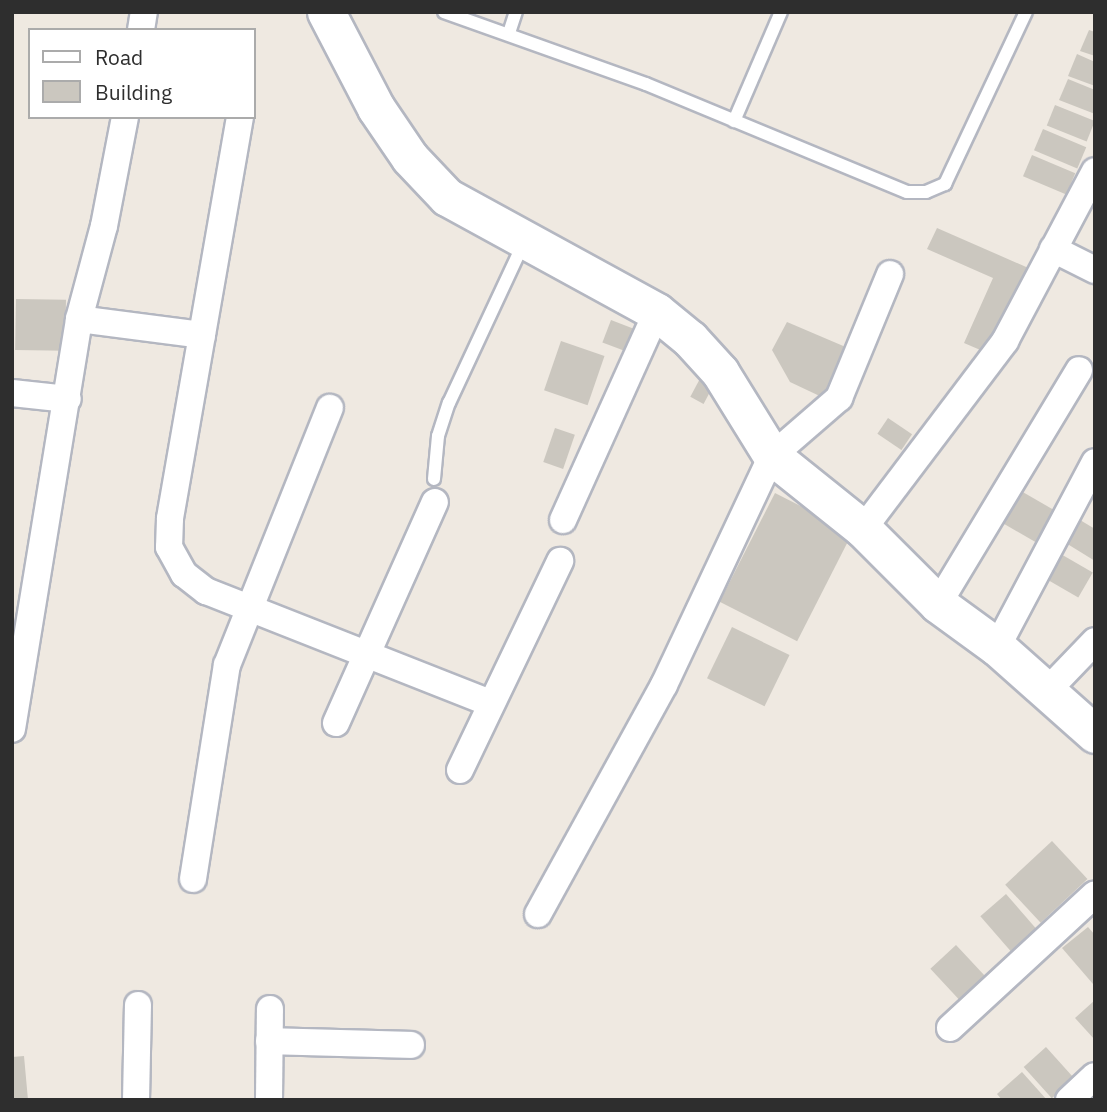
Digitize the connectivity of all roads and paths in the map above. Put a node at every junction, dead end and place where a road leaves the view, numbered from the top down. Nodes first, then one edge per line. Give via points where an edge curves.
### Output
1 (326, 12) edge
2 (444, 12) edge
3 (516, 12) edge
4 (781, 12) edge
5 (1026, 12) edge
6 (509, 33) junction
7 (125, 119) edge
8 (240, 119) edge
9 (734, 121) junction
10 (1095, 171) edge
11 (524, 242) junction
12 (1053, 249) junction
13 (1095, 270) edge
14 (890, 274) dead end
15 (657, 312) junction
16 (79, 319) junction
17 (202, 335) junction
18 (1079, 370) dead end
19 (12, 393) edge
20 (68, 400) junction
21 (330, 408) dead end
22 (772, 456) junction
23 (1095, 462) edge
24 (434, 490) joint
25 (563, 520) dead end
26 (863, 529) junction
27 (559, 561) dead end
28 (938, 604) junction
29 (247, 607) junction
30 (1095, 642) edge
31 (997, 647) junction
32 (368, 655) junction
33 (1046, 691) junction
34 (490, 703) junction
35 (336, 723) dead end
36 (12, 729) edge
37 (1095, 734) edge
38 (460, 771) dead end
39 (193, 879) dead end
40 (1095, 894) edge
41 (538, 914) dead end
42 (138, 1005) dead end
43 (270, 1009) dead end
44 (950, 1028) dead end
45 (270, 1041) junction
46 (411, 1045) dead end
47 (1095, 1076) edge
48 (136, 1100) edge
49 (269, 1100) edge
50 (1069, 1100) edge

1 - 11 street via 376,107 410,158 447,197
2 - 6 lane
3 - 6 lane
4 - 9 lane
5 - 9 lane via 946,184 926,192 907,192
6 - 9 lane
7 - 16 street via 104,226
8 - 17 street
10 - 12 street
11 - 15 street
11 - 24 lane via 449,403 438,436
12 - 13 street
12 - 26 street via 1005,341
14 - 22 street via 839,398
15 - 22 street via 720,372
15 - 25 street
16 - 17 street
16 - 20 street
17 - 29 street via 169,547 184,574 206,591
18 - 28 street
19 - 20 street
20 - 36 street
21 - 29 street
22 - 26 street
22 - 41 street via 664,685
23 - 31 street
24 - 32 street
26 - 28 street
27 - 34 street
28 - 31 street
29 - 32 street
29 - 39 street via 227,665 216,717
30 - 33 street
31 - 33 street
32 - 34 street
32 - 35 street
33 - 37 street
34 - 38 street
40 - 44 street
42 - 48 street
43 - 45 street
45 - 46 street
45 - 49 street
47 - 50 street

